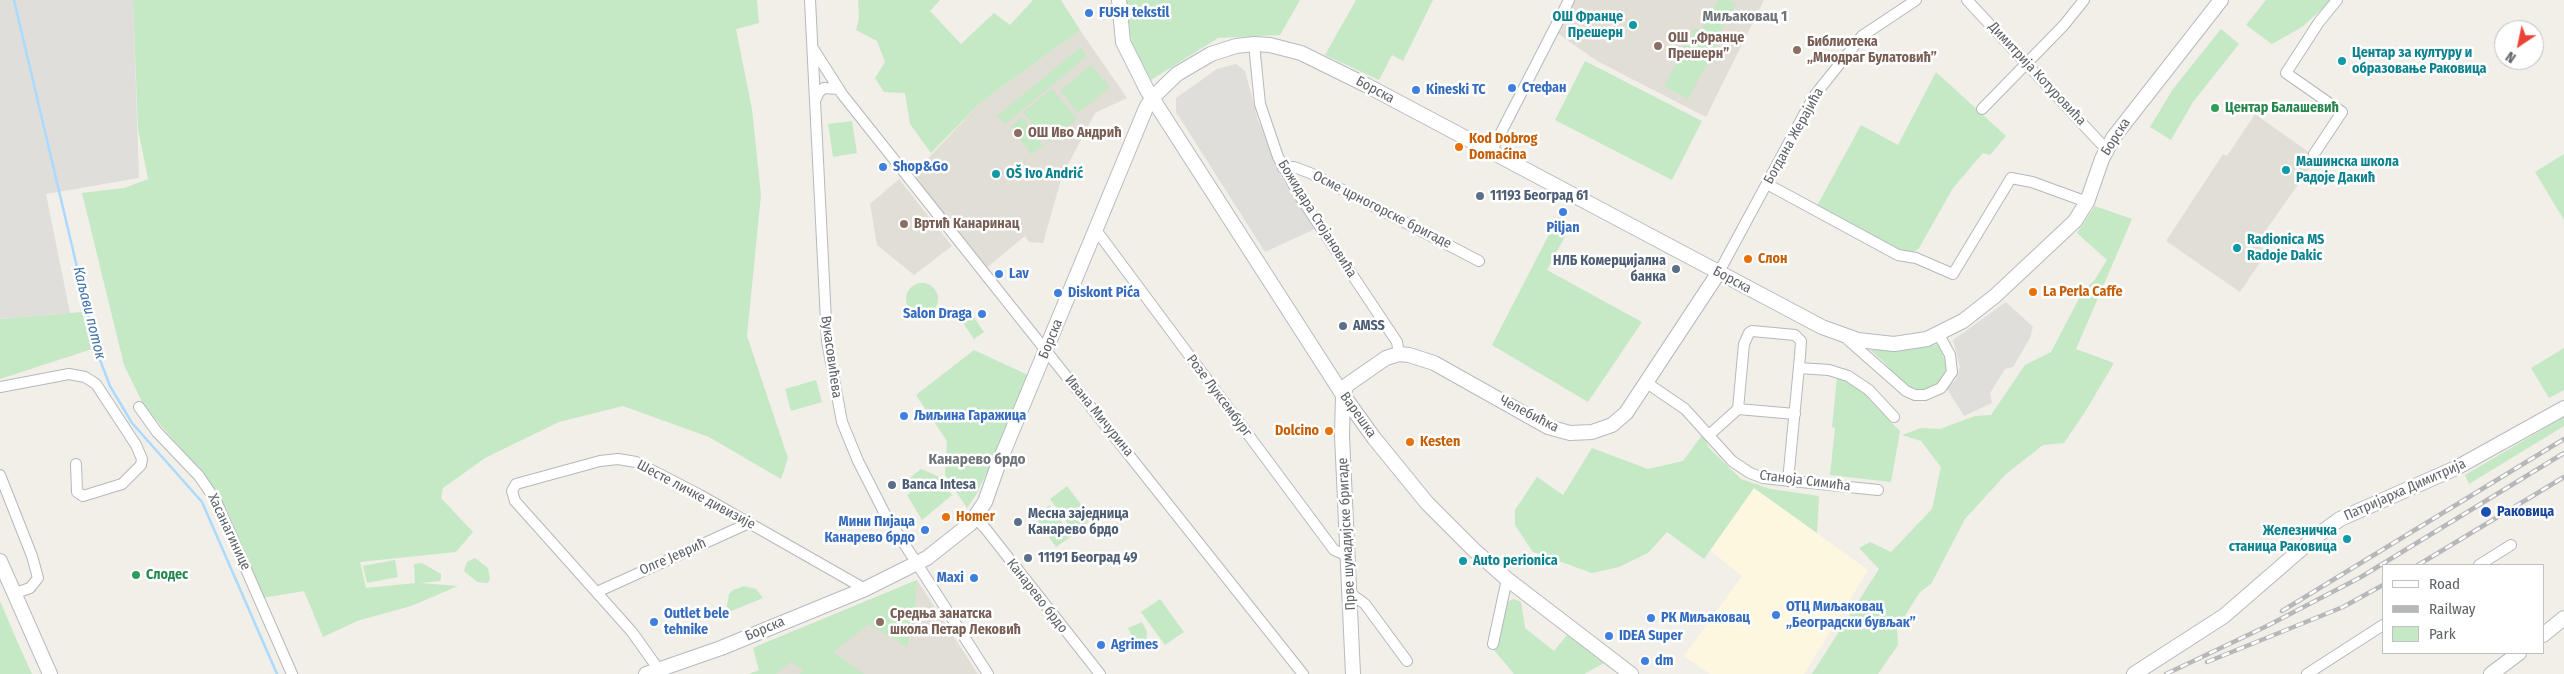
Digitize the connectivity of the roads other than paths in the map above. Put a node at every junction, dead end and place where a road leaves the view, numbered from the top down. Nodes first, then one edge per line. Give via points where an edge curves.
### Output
1 (810, 0) edge
2 (1119, 0) edge
3 (1569, 0) edge
4 (1916, 0) edge
5 (1967, 0) edge
6 (2084, 0) edge
7 (2221, 0) edge
8 (2337, 0) edge
9 (1254, 44) junction
10 (814, 50) junction
11 (2026, 62) junction
12 (839, 89) junction
13 (1152, 98) junction
14 (814, 103) junction
15 (1982, 109) dead end
16 (2106, 149) junction
17 (1491, 152) junction
18 (2314, 154) dead end
19 (1283, 168) junction
20 (1767, 184) junction
21 (2087, 202) junction
22 (1096, 230) junction
23 (1479, 261) dead end
24 (1719, 272) junction
25 (1939, 335) junction
26 (1844, 336) junction
27 (1047, 350) junction
28 (1399, 354) junction
29 (1799, 368) junction
30 (1647, 383) junction
31 (0, 387) edge
32 (1343, 395) junction
33 (138, 407) dead end
34 (2564, 408) edge
35 (1738, 409) junction
36 (1795, 414) junction
37 (1894, 418) dead end
38 (1365, 425) junction
39 (1709, 435) junction
40 (1342, 436) junction
41 (76, 464) dead end
42 (0, 475) edge
43 (1788, 481) junction
44 (1878, 490) dead end
45 (975, 518) junction
46 (749, 522) junction
47 (2512, 545) dead end
48 (1348, 556) junction
49 (0, 561) edge
50 (917, 563) junction
51 (2480, 564) edge
52 (1507, 580) junction
53 (865, 588) junction
54 (597, 592) junction
55 (16, 593) junction
56 (1350, 593) junction
57 (2564, 618) edge
58 (2382, 626) edge
59 (2544, 634) edge
60 (1493, 644) dead end
61 (2518, 654) edge
62 (1407, 661) dead end
63 (652, 672) edge
64 (50, 674) edge
65 (292, 674) edge
66 (988, 674) edge
67 (1100, 674) edge
68 (1303, 674) edge
69 (1353, 674) edge
70 (1631, 674) edge
71 (2134, 674) edge
72 (2307, 674) edge
73 (2491, 674) edge

1 - 10 street, Вукасовићева
2 - 13 main road, Варешка via 1123,42
3 - 17 street
4 - 20 street, Богдана Жерајића via 1856,42 1814,96
5 - 11 street, Димитрија Котуровића
6 - 11 street
7 - 16 main road, Борска
8 - 18 street via 2286,73 2342,112
9 - 13 main road, Борска via 1211,54 1178,74
9 - 17 main road, Борска via 1301,53
9 - 19 street, Божидара Стојановића via 1260,104 1267,131
10 - 12 street, Ивана Мичурина
10 - 14 street, Вукасовићева
11 - 15 street
11 - 16 street, Димитрија Котуровића
12 - 14 street via 822,89
12 - 27 street, Ивана Мичурина
13 - 22 main road, Борска
13 - 32 main road, Варешка
14 - 50 street, Вукасовићева via 827,342 841,416 858,460 885,514
16 - 21 main road, Борска
17 - 24 main road, Борска
19 - 23 street, Осме црногорске бригаде via 1294,166 1310,173
19 - 28 street, Божидара Стојановића via 1397,342
20 - 21 street via 1898,255 1916,258 1953,274 2011,178 2032,182
20 - 24 street, Богдана Жерајића
21 - 25 main road, Борска via 2075,221 1995,296
22 - 27 main road, Борска
22 - 48 street, Розе Луксембург via 1334,550
24 - 26 main road, Борска
24 - 30 main road, Челебићка
25 - 26 main road, Борска via 1894,344
25 - 26 street via 1950,354 1952,372 1941,388 1932,394 1921,395 1906,391
27 - 45 main road, Борска via 998,465 986,502
27 - 68 street, Ивана Мичурина
28 - 30 main road, Челебићка via 1434,363 1540,422 1570,433 1592,432 1612,425
28 - 32 main road via 1386,358 1354,380
29 - 35 street via 1801,341 1798,337 1749,333 1744,344
29 - 36 street
29 - 37 street via 1829,370 1848,376 1870,390
30 - 39 street, Станоја Симића via 1685,409
31 - 41 street via 69,374 85,376 96,384 136,445 141,465 122,484 83,496 77,492
32 - 38 main road, Варешка
32 - 40 main road, Прве шумадијске бригаде
33 - 65 street, Хасанагинице via 216,500
34 - 71 main road, Патријарха Димитрија via 2456,468 2340,519 2224,616
35 - 36 street
35 - 39 street
36 - 43 street
38 - 40 main road via 1353,425
38 - 52 main road, Варешка via 1427,503
39 - 43 street, Станоја Симића via 1732,461 1750,474
40 - 48 main road, Прве шумадијске бригаде
42 - 55 street via 38,578 30,588
43 - 44 street, Станоја Симића
45 - 50 main road, Борска via 951,540
45 - 67 street, Канарево брдо
46 - 53 street, Шесте личке дивизије
46 - 54 street, Олге Јеврић
46 - 54 street, Шесте личке дивизије via 631,461 618,459 588,463 516,484 512,491 515,501
47 - 51 street
48 - 56 main road, Прве шумадијске бригаде
49 - 55 main road
50 - 53 main road, Борска
50 - 66 street, Вукасовићева
52 - 60 street
52 - 70 main road, Варешка
53 - 63 main road, Борска via 721,648
54 - 63 street, Шесте личке дивизије via 641,642
55 - 64 main road
56 - 62 street via 1364,604
56 - 69 main road, Прве шумадијске бригаде
57 - 59 main road
58 - 72 street
61 - 73 main road

